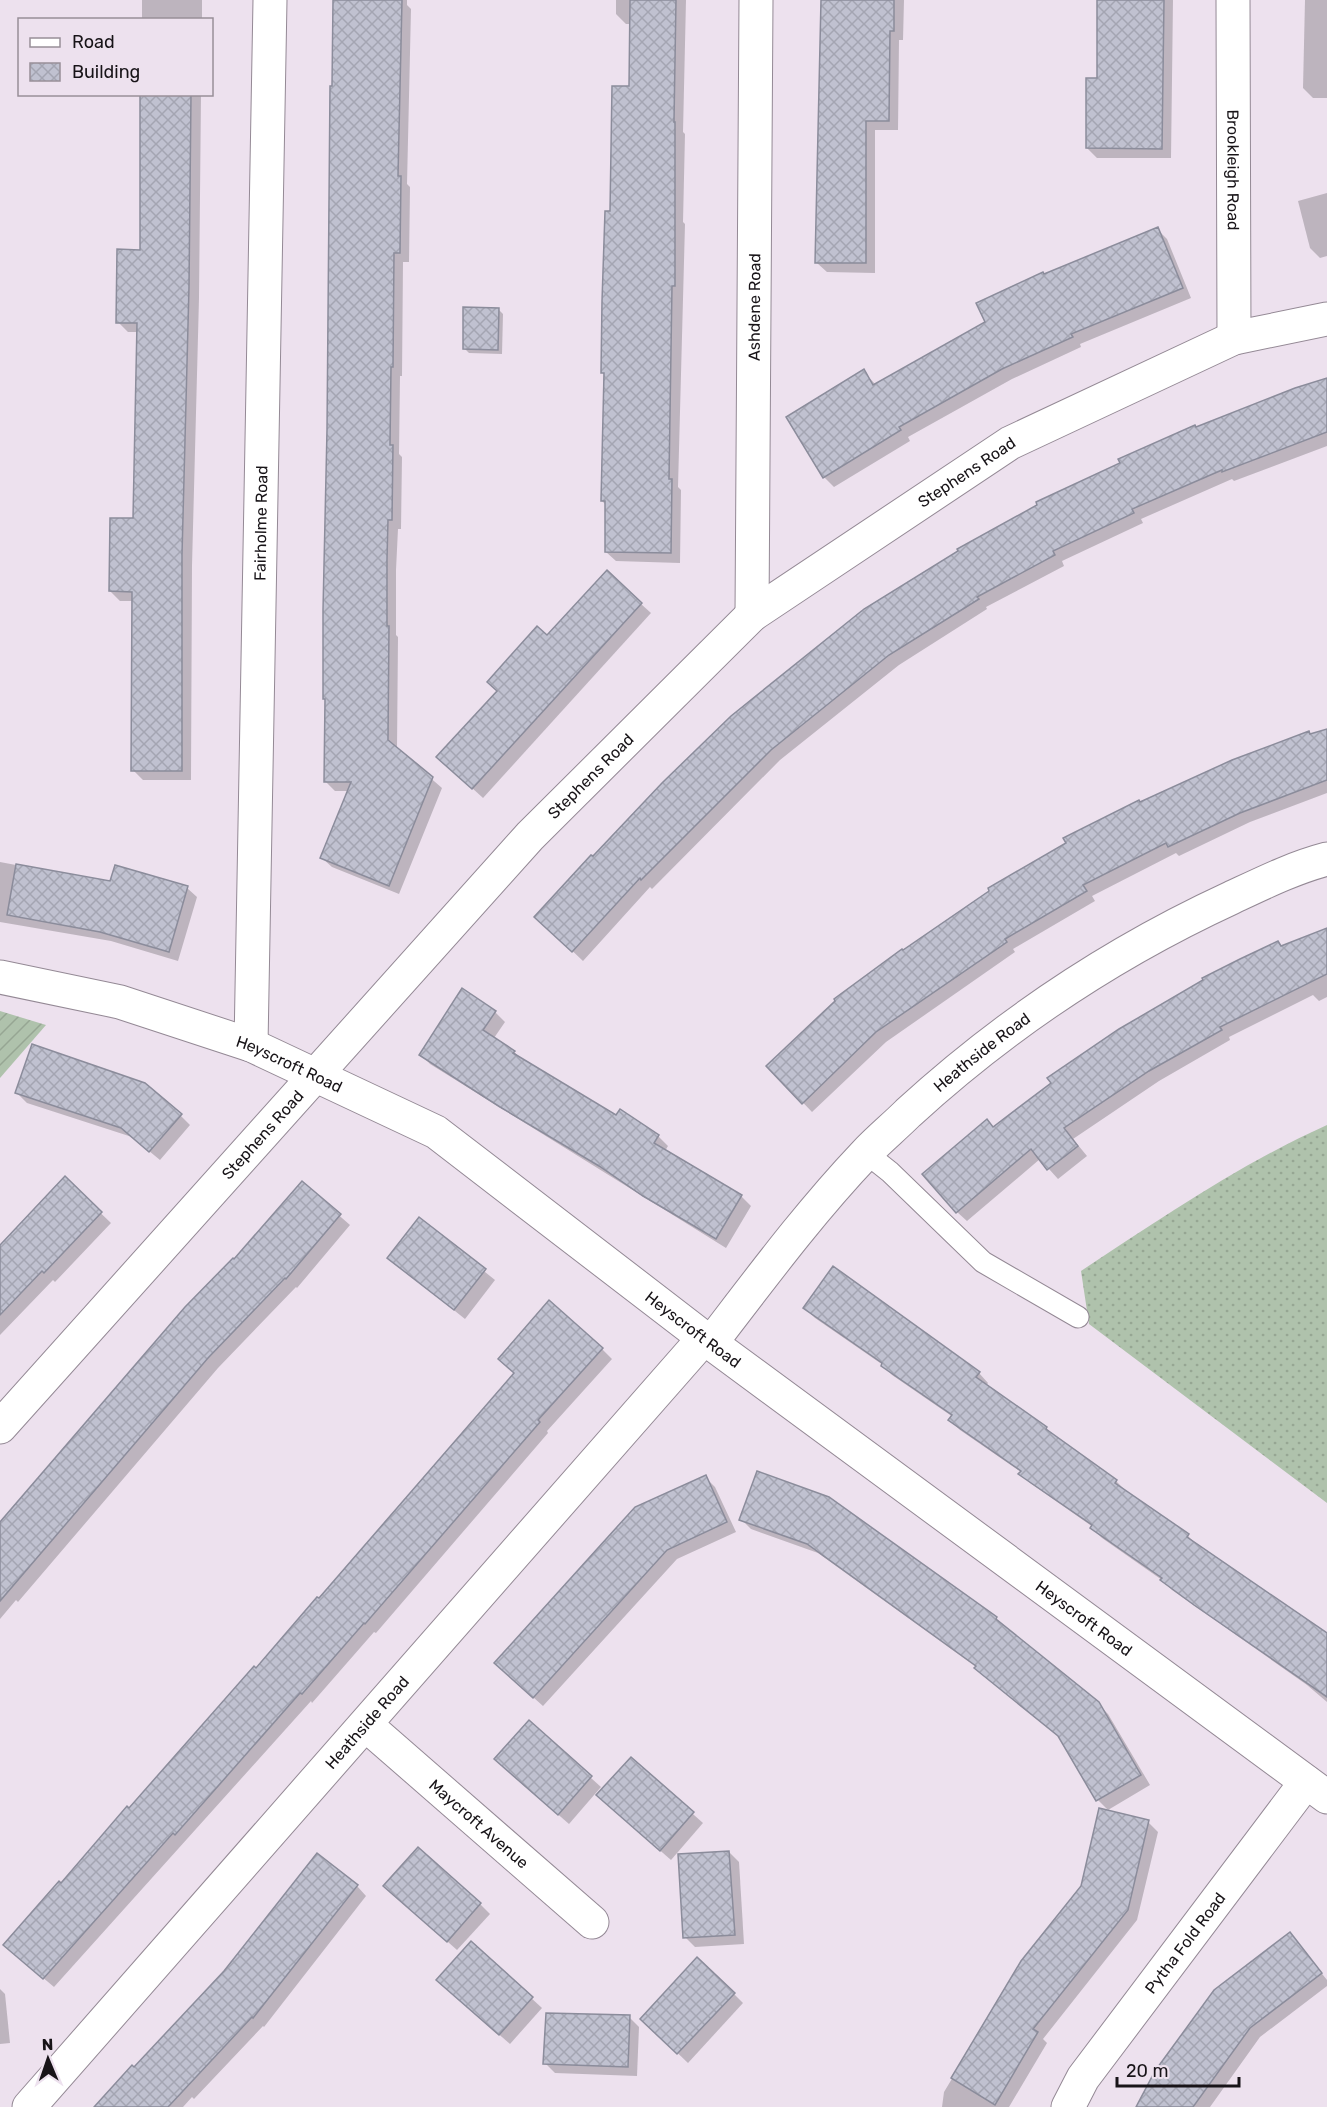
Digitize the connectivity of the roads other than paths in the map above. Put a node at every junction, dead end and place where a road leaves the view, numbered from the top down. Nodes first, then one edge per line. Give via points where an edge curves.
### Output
1 (270, 0) edge
2 (756, 0) edge
3 (1233, 0) edge
4 (1327, 319) edge
5 (1234, 338) junction
6 (752, 615) junction
7 (1327, 859) edge
8 (0, 977) edge
9 (251, 1046) junction
10 (314, 1075) junction
11 (866, 1153) junction
12 (1078, 1317) dead end
13 (708, 1341) junction
14 (0, 1427) edge
15 (366, 1725) junction
16 (1317, 1790) edge
17 (592, 1922) dead end
18 (29, 2107) edge
19 (1068, 2107) edge

1 - 9 street, Fairholme Road
2 - 6 street, Ashdene Road
3 - 5 street, Brookleigh Road
4 - 5 street, Stephens Road
5 - 6 street, Stephens Road via 1010,443
6 - 10 street, Stephens Road via 530,836
7 - 11 street, Heathside Road via 1299,867 1183,920 1100,970 1019,1023 941,1083
8 - 9 street, Heyscroft Road via 120,1002
9 - 10 street, Heyscroft Road
10 - 13 street, Heyscroft Road via 436,1132
10 - 14 street, Stephens Road
11 - 12 lane via 891,1172 983,1262
11 - 13 street, Heathside Road
13 - 15 street, Heathside Road
13 - 16 street, Heyscroft Road
15 - 17 street, Maycroft Avenue
15 - 18 street, Heathside Road
16 - 19 street, Pytha Fold Road via 1083,2078

